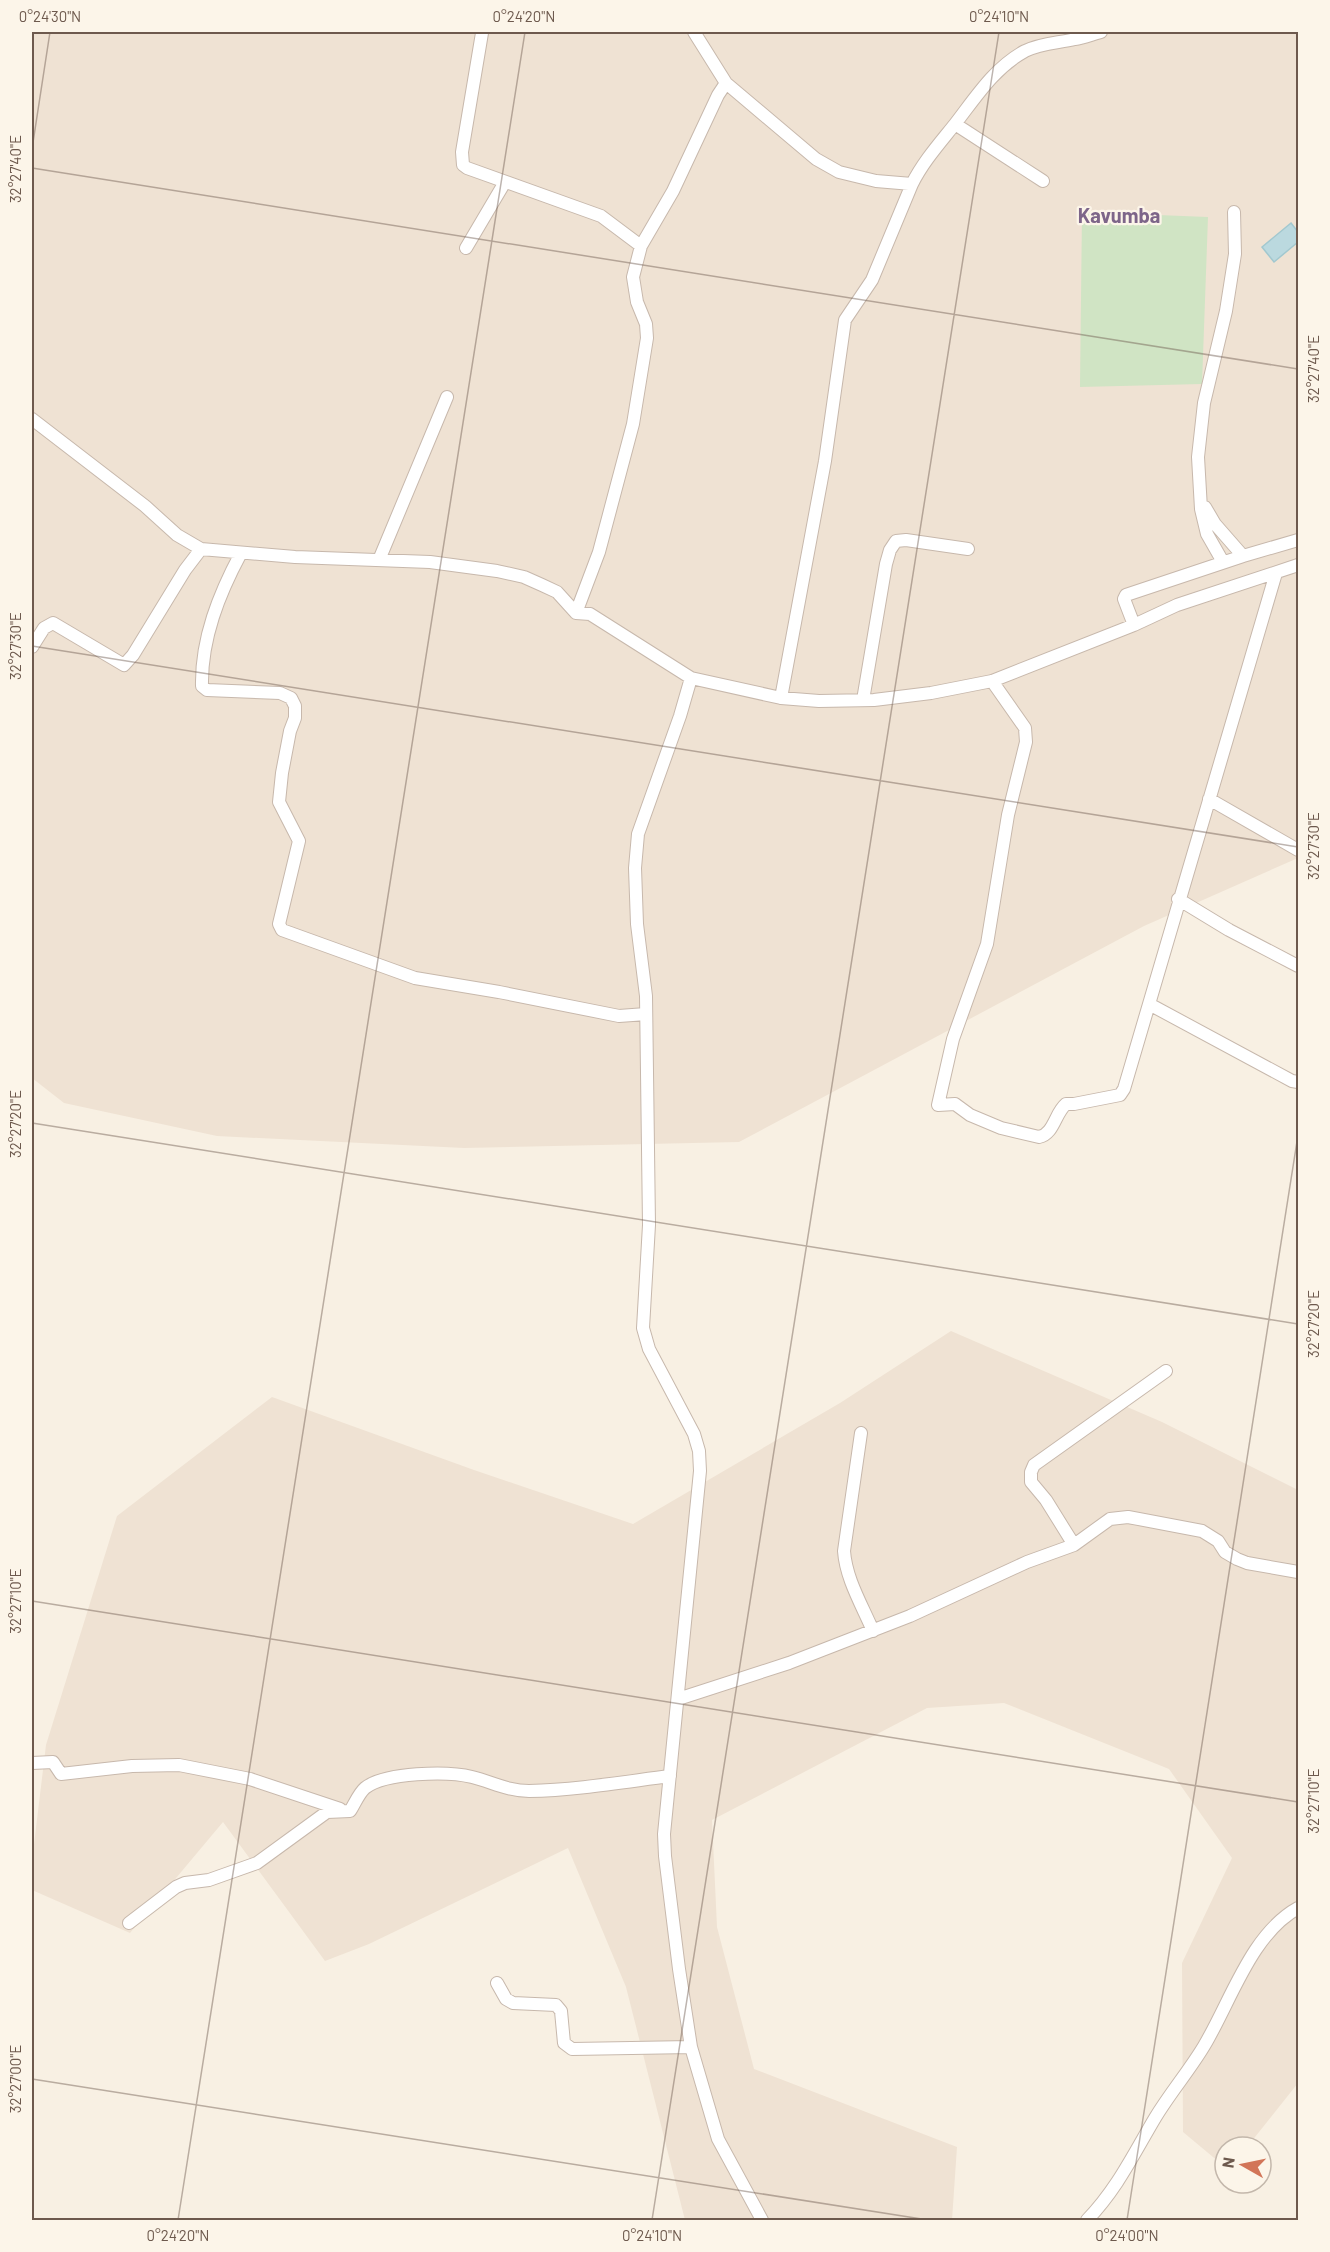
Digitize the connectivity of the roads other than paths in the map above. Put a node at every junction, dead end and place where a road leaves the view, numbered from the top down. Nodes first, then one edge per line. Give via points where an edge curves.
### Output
1 (694, 32) edge
2 (1101, 32) edge
3 (482, 33) edge
4 (726, 82) junction
5 (955, 124) junction
6 (505, 182) junction
7 (1043, 182) dead end
8 (912, 184) junction
9 (1234, 212) dead end
10 (641, 246) junction
11 (466, 248) dead end
12 (447, 397) dead end
13 (32, 419) edge
14 (1199, 495) junction
15 (1299, 540) edge
16 (201, 549) junction
17 (968, 549) dead end
18 (241, 553) junction
19 (1243, 556) junction
20 (379, 560) junction
21 (1223, 562) junction
22 (1299, 565) edge
23 (1276, 573) junction
24 (576, 613) junction
25 (1134, 625) junction
26 (32, 647) edge
27 (691, 678) junction
28 (992, 681) junction
29 (781, 698) junction
30 (863, 700) junction
31 (1209, 799) junction
32 (1299, 850) edge
33 (1178, 899) junction
34 (1299, 966) edge
35 (1149, 1004) junction
36 (646, 1014) junction
37 (1299, 1082) edge
38 (1166, 1371) dead end
39 (861, 1433) dead end
40 (1074, 1545) junction
41 (1299, 1572) edge
42 (873, 1631) junction
43 (678, 1699) junction
44 (32, 1762) edge
45 (670, 1776) junction
46 (350, 1811) junction
47 (1299, 1908) edge
48 (129, 1923) dead end
49 (497, 1983) dead end
50 (691, 2047) junction
51 (762, 2220) edge
52 (1087, 2220) edge

1 - 4 street
2 - 5 street via 1026,50 987,82
3 - 6 street via 461,159 467,168
4 - 8 street via 816,159 839,172
4 - 10 street via 673,191
5 - 7 street
5 - 8 street
6 - 10 street via 601,216
6 - 11 street
8 - 29 street via 872,280 845,320 825,461
9 - 14 street via 1235,254 1204,403 1198,457
10 - 24 street via 633,278 647,338 633,424 599,552
12 - 20 street
13 - 16 street via 177,535
14 - 19 street via 1215,524
14 - 21 street via 1207,534
15 - 19 street
16 - 18 street
16 - 26 street via 124,665 53,623 44,628
17 - 30 street via 896,541 886,564
18 - 20 street
18 - 36 street via 216,604 202,686 207,690 280,693 291,698 295,706 279,802 299,841 279,924 282,930 415,978 619,1016
19 - 21 street
20 - 24 street via 430,562 524,577 557,592
21 - 25 street via 1126,595
22 - 23 street
23 - 25 street via 1176,605
23 - 31 street
24 - 27 street via 590,614
25 - 28 street
27 - 29 street
27 - 36 street via 638,834 634,868
28 - 30 street
28 - 35 street via 1025,728 1026,742 1008,815 987,944 953,1039 938,1105 955,1104 1001,1128 1045,1136 1059,1109 1066,1104 1120,1095 1128,1080
29 - 30 street
31 - 32 street
31 - 33 street
33 - 34 street
33 - 35 street
35 - 37 street
36 - 43 street via 649,1225 643,1328 649,1349 699,1450
38 - 40 street via 1034,1465 1031,1482
39 - 42 street via 844,1551 851,1583
40 - 41 street via 1110,1519 1128,1517 1202,1531 1237,1559
40 - 42 street
42 - 43 street
43 - 45 street
44 - 46 street via 53,1762 61,1774 179,1765 259,1781
45 - 46 street via 530,1791 511,1790 455,1774 411,1776 384,1780 364,1789
45 - 50 street via 665,1856
46 - 48 street via 327,1812 257,1863 176,1887
47 - 52 street via 1277,1923 1258,1946 1203,2048 1156,2117 1110,2196
49 - 50 street via 513,2003 556,2006 561,2011 564,2043 572,2049
50 - 51 street via 718,2139

